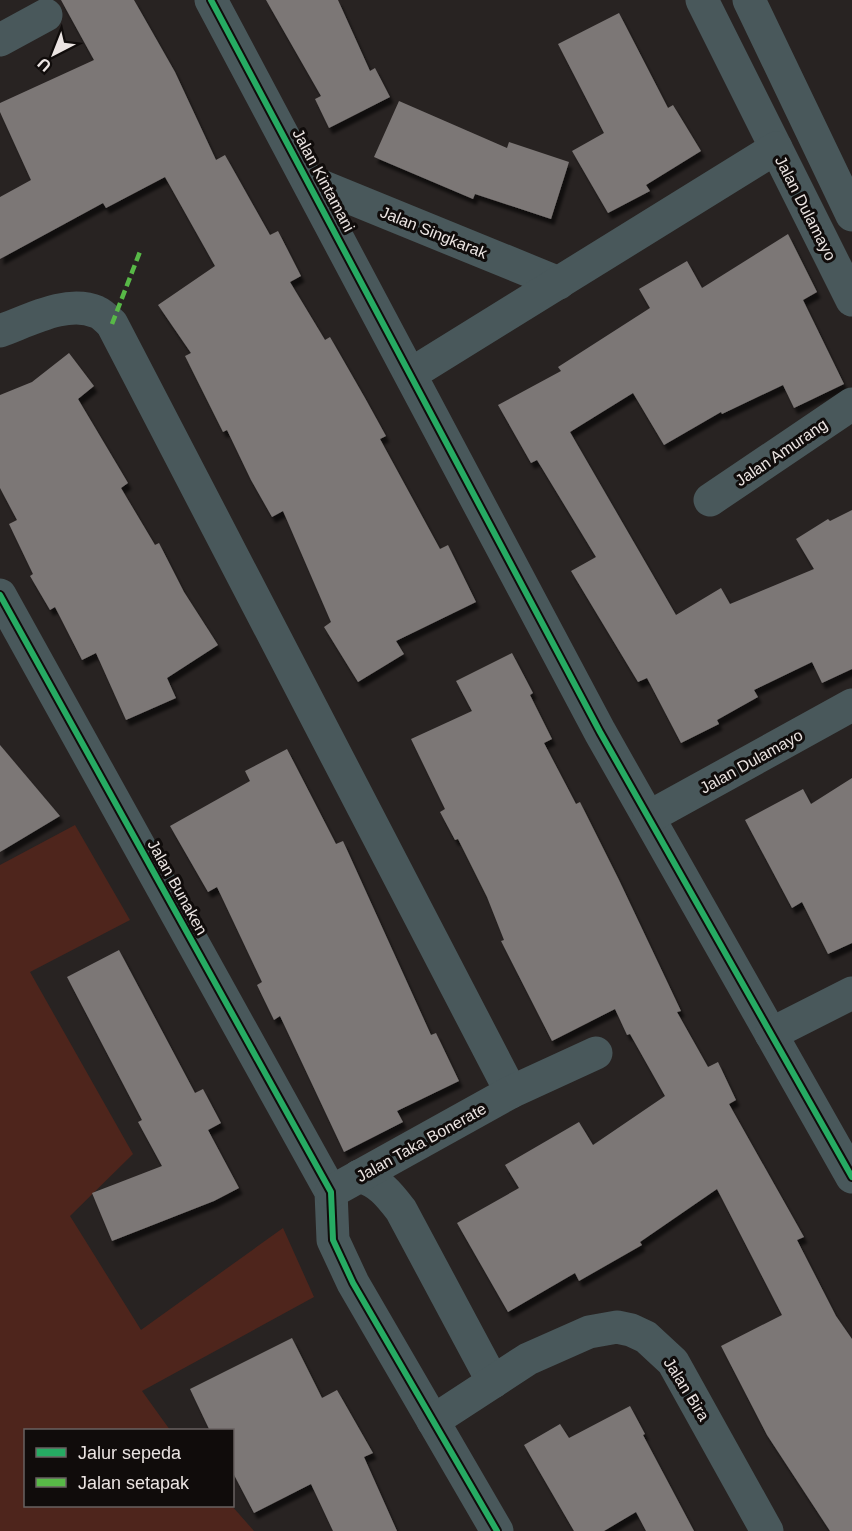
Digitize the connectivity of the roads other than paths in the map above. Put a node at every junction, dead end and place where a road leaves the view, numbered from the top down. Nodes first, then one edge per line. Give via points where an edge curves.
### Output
1 (211, 0) edge
2 (702, 0) edge
3 (749, 0) edge
4 (46, 15) dead end
5 (0, 40) edge
6 (776, 148) junction
7 (309, 181) junction
8 (852, 215) edge
9 (559, 283) junction
10 (852, 300) edge
11 (0, 331) edge
12 (411, 374) junction
13 (852, 404) edge
14 (710, 500) dead end
15 (0, 595) edge
16 (852, 705) edge
17 (649, 817) junction
18 (852, 993) edge
19 (771, 1034) junction
20 (596, 1053) dead end
21 (512, 1092) junction
22 (852, 1178) edge
23 (345, 1184) junction
24 (493, 1382) junction
25 (433, 1421) junction
26 (497, 1531) edge
27 (767, 1531) edge

1 - 7 street, Jalan Kintamani
2 - 6 street, Jalan Dulamayo
3 - 8 street
4 - 5 street
6 - 9 street
6 - 10 street, Jalan Dulamayo
7 - 9 street, Jalan Singkarak
7 - 12 street, Jalan Kintamani
9 - 12 street
11 - 21 street via 66,310 98,312 112,324
12 - 17 street, Jalan Kintamani
13 - 14 street, Jalan Amurang
15 - 23 street, Jalan Bunaken
16 - 17 street, Jalan Dulamayo
17 - 19 street, Jalan Kintamani
18 - 19 street
19 - 22 street, Jalan Kintamani
20 - 21 street
21 - 23 street, Jalan Taka Bonerate
23 - 24 street via 374,1180 401,1209
23 - 25 street via 333,1240
24 - 25 street, Jalan Bira
24 - 27 street, Jalan Bira via 528,1359 589,1332 617,1327 646,1337 673,1362
25 - 26 street

